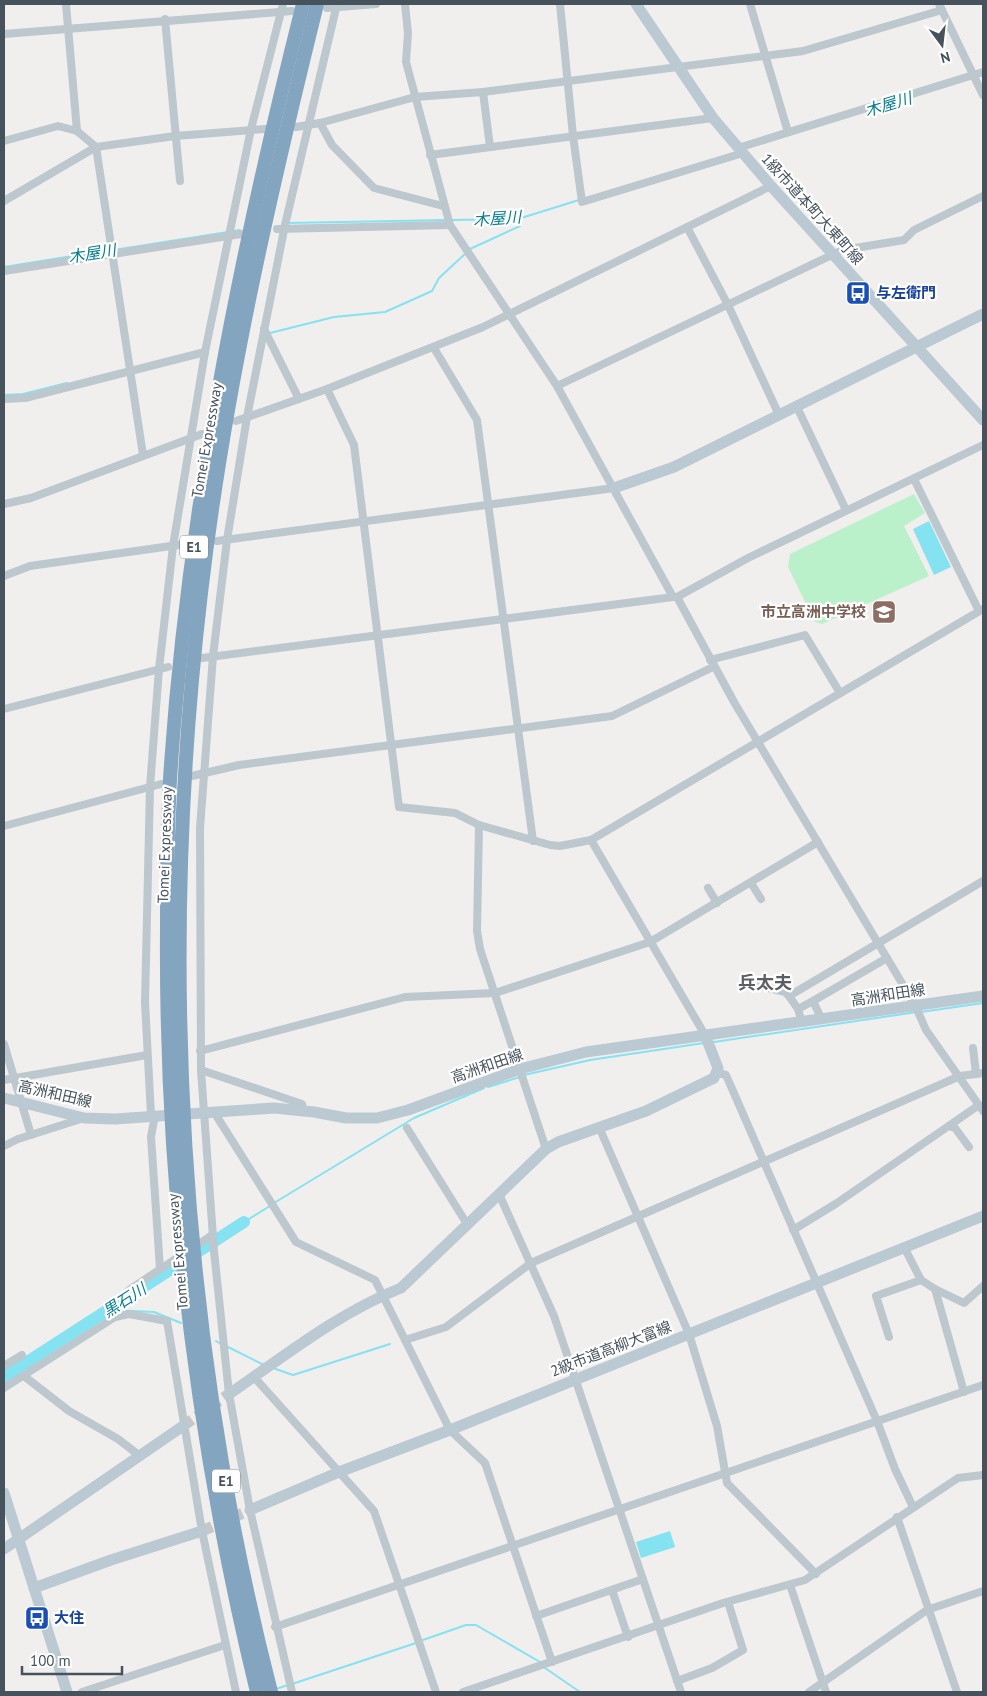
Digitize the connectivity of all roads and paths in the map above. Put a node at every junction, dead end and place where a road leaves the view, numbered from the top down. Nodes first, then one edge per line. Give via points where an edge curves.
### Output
1 (66, 4) edge
2 (242, 4) edge
3 (376, 4) edge
4 (405, 4) edge
5 (560, 4) edge
6 (636, 4) edge
7 (750, 4) edge
8 (336, 5) edge
9 (322, 6) edge
10 (283, 7) edge
11 (298, 7) edge
12 (940, 7) edge
13 (243, 13) junction
14 (165, 20) junction
15 (67, 28) junction
16 (4, 34) edge
17 (765, 57) junction
18 (678, 68) junction
19 (983, 72) edge
20 (974, 76) junction
21 (567, 81) junction
22 (483, 92) junction
23 (983, 95) edge
24 (415, 97) junction
25 (713, 118) junction
26 (320, 123) junction
27 (307, 126) junction
28 (296, 127) dead end
29 (251, 129) junction
30 (265, 129) dead end
31 (77, 131) junction
32 (788, 132) junction
33 (175, 136) junction
34 (573, 136) junction
35 (4, 141) edge
36 (96, 147) junction
37 (490, 147) junction
38 (740, 151) junction
39 (430, 156) junction
40 (180, 181) dead end
41 (771, 186) junction
42 (983, 196) edge
43 (4, 201) edge
44 (443, 206) junction
45 (449, 222) junction
46 (283, 225) junction
47 (687, 227) junction
48 (230, 232) junction
49 (241, 234) dead end
50 (111, 252) junction
51 (832, 255) junction
52 (4, 271) edge
53 (728, 305) junction
54 (983, 314) edge
55 (509, 315) junction
56 (264, 329) junction
57 (915, 346) junction
58 (434, 348) junction
59 (205, 352) junction
60 (130, 371) junction
61 (557, 386) junction
62 (327, 389) junction
63 (4, 399) edge
64 (299, 399) junction
65 (796, 405) junction
66 (779, 414) junction
67 (247, 417) junction
68 (983, 420) edge
69 (236, 421) dead end
70 (202, 434) dead end
71 (191, 437) junction
72 (983, 445) edge
73 (143, 455) junction
74 (914, 479) junction
75 (614, 488) junction
76 (4, 504) edge
77 (488, 506) junction
78 (846, 510) junction
79 (363, 522) junction
80 (227, 540) junction
81 (217, 541) dead end
82 (185, 544) dead end
83 (174, 546) junction
84 (4, 576) edge
85 (675, 597) junction
86 (981, 610) edge
87 (504, 619) junction
88 (377, 635) junction
89 (213, 656) junction
90 (202, 658) dead end
91 (712, 664) junction
92 (168, 667) dead end
93 (160, 669) junction
94 (840, 692) junction
95 (4, 709) edge
96 (520, 730) junction
97 (759, 741) junction
98 (392, 746) junction
99 (203, 773) junction
100 (192, 776) dead end
101 (161, 784) dead end
102 (150, 787) junction
103 (480, 825) junction
104 (4, 826) edge
105 (591, 840) junction
106 (533, 841) junction
107 (818, 842) junction
108 (983, 881) edge
109 (751, 883) junction
110 (708, 888) dead end
111 (761, 898) dead end
112 (717, 903) junction
113 (650, 942) junction
114 (878, 943) junction
115 (887, 958) junction
116 (752, 984) dead end
117 (495, 993) junction
118 (789, 996) junction
119 (983, 996) edge
120 (813, 1001) junction
121 (915, 1005) junction
122 (798, 1009) junction
123 (822, 1020) junction
124 (802, 1023) junction
125 (705, 1035) junction
126 (4, 1044) edge
127 (973, 1048) dead end
128 (200, 1051) junction
129 (148, 1056) junction
130 (520, 1069) junction
131 (201, 1070) junction
132 (718, 1073) junction
133 (980, 1073) edge
134 (960, 1076) junction
135 (13, 1079) junction
136 (4, 1080) edge
137 (4, 1098) edge
138 (176, 1099) junction
139 (21, 1103) junction
140 (981, 1108) edge
141 (303, 1110) junction
142 (214, 1112) junction
143 (202, 1113) junction
144 (153, 1115) junction
145 (84, 1118) junction
146 (599, 1126) junction
147 (949, 1126) junction
148 (407, 1128) dead end
149 (31, 1135) junction
150 (4, 1146) edge
151 (969, 1147) dead end
152 (546, 1149) junction
153 (762, 1161) junction
154 (499, 1194) junction
155 (638, 1216) junction
156 (983, 1216) edge
157 (467, 1224) junction
158 (793, 1230) junction
159 (212, 1237) junction
160 (904, 1247) junction
161 (530, 1262) junction
162 (160, 1269) junction
163 (189, 1271) junction
164 (921, 1280) junction
165 (815, 1283) junction
166 (983, 1286) edge
167 (935, 1289) junction
168 (129, 1290) dead end
169 (382, 1295) junction
170 (690, 1334) junction
171 (889, 1337) dead end
172 (405, 1340) junction
173 (22, 1355) dead end
174 (4, 1366) edge
175 (24, 1376) junction
176 (254, 1377) junction
177 (575, 1378) junction
178 (983, 1385) edge
179 (4, 1388) edge
180 (964, 1392) junction
181 (229, 1394) junction
182 (877, 1421) junction
183 (183, 1426) junction
184 (450, 1430) junction
185 (140, 1456) junction
186 (339, 1472) junction
187 (726, 1472) junction
188 (983, 1475) edge
189 (4, 1492) edge
190 (913, 1507) junction
191 (620, 1509) junction
192 (250, 1510) junction
193 (897, 1517) junction
194 (202, 1531) junction
195 (19, 1541) junction
196 (512, 1547) junction
197 (4, 1550) edge
198 (816, 1574) junction
199 (643, 1579) junction
200 (399, 1585) junction
201 (790, 1585) junction
202 (34, 1588) junction
203 (612, 1590) junction
204 (983, 1591) edge
205 (728, 1602) junction
206 (928, 1610) junction
207 (536, 1616) junction
208 (659, 1626) junction
209 (275, 1627) junction
210 (628, 1637) junction
211 (226, 1645) junction
212 (552, 1662) junction
213 (677, 1681) junction
214 (823, 1682) junction
215 (66, 1692) edge
216 (82, 1692) edge
217 (236, 1692) edge
218 (257, 1692) edge
219 (271, 1692) edge
220 (292, 1692) edge
221 (436, 1692) edge
222 (463, 1692) edge
223 (681, 1692) edge
224 (809, 1692) edge
225 (826, 1692) edge
226 (957, 1692) edge

1 - 15 street
2 - 13 street
3 - 8 street
4 - 24 street via 406,62
5 - 21 street
6 - 18 street, 1級市道本町大東町線
7 - 17 street
8 - 9 street
8 - 27 street
9 - 138 highway, Tomei Expressway / E1 via 284,141 249,300 201,594 187,729 179,886
10 - 11 street
10 - 13 street
10 - 29 street
11 - 138 highway, Tomei Expressway / E1 via 209,438 181,651 168,822 166,982
12 - 17 street via 816,49
12 - 20 street
13 - 14 street
14 - 15 street
14 - 33 street
15 - 16 street
15 - 31 street
17 - 18 street
17 - 32 street
18 - 21 street
18 - 25 street, 1級市道本町大東町線
19 - 20 street
20 - 23 street
20 - 32 street
21 - 22 street
21 - 34 street
22 - 24 street
22 - 37 street
24 - 26 street
24 - 39 street
25 - 34 street
25 - 38 street, 1級市道本町大東町線
26 - 27 street
26 - 44 street via 332,144 374,188
27 - 28 street
27 - 46 street
29 - 30 street
29 - 33 street
29 - 48 street
31 - 35 street via 58,126
31 - 36 street
32 - 38 street
33 - 36 street
33 - 40 street
34 - 37 street
34 - 38 street via 582,200
36 - 43 street
36 - 50 street
37 - 39 street
38 - 41 street, 1級市道本町大東町線
39 - 44 street
41 - 47 street
41 - 51 street, 1級市道本町大東町線
42 - 51 street via 914,230 904,240 842,250
44 - 45 street
45 - 46 street
45 - 55 street
46 - 56 street
47 - 53 street
47 - 55 street
48 - 49 street
48 - 50 street
48 - 59 street
50 - 52 street
50 - 60 street
51 - 53 street
51 - 57 street, 1級市道本町大東町線
53 - 61 street
53 - 66 street
54 - 57 street
55 - 58 street
55 - 61 street
56 - 64 street
56 - 67 street
57 - 65 street
57 - 68 street, 1級市道本町大東町線
58 - 62 street
58 - 77 street via 477,420
59 - 60 street
59 - 71 street
60 - 63 street via 26,398
60 - 73 street
61 - 75 street
62 - 64 street
62 - 79 street via 354,445
64 - 67 street
65 - 66 street
65 - 78 street
66 - 75 street via 674,467
67 - 69 street
67 - 80 street
70 - 71 street
71 - 73 street
71 - 83 street
72 - 74 street
73 - 76 street via 31,498
74 - 78 street
74 - 86 street
75 - 77 street
75 - 85 street
77 - 79 street
77 - 87 street
78 - 85 street
79 - 80 street
79 - 88 street
80 - 81 street
80 - 89 street
82 - 83 street
83 - 84 street via 30,566
83 - 93 street
85 - 87 street
85 - 91 street
86 - 94 street
87 - 88 street
87 - 96 street
88 - 89 street
88 - 98 street
89 - 90 street
89 - 99 street
91 - 94 street via 805,635
91 - 96 street via 612,716
91 - 97 street
92 - 93 street
93 - 95 street
93 - 102 street
94 - 97 street
96 - 98 street
96 - 106 street
97 - 105 street
97 - 107 street
98 - 99 street via 239,765
98 - 103 street via 399,808 455,813
99 - 100 street
99 - 128 street
101 - 102 street
102 - 104 street
102 - 129 street via 145,1002
103 - 106 street
103 - 117 street via 476,931
105 - 106 street via 560,846
105 - 113 street
107 - 109 street
107 - 114 street
108 - 114 street
109 - 111 street
109 - 112 street
110 - 112 street
112 - 113 street
113 - 117 street
113 - 125 street
114 - 115 street
114 - 118 street
115 - 120 street
115 - 121 street
116 - 118 street via 785,992
117 - 128 street via 405,997
117 - 130 street
118 - 122 street
119 - 121 street, 高洲和田線
120 - 122 street
120 - 123 street
121 - 123 street, 高洲和田線
121 - 134 street via 926,1030
122 - 124 street
123 - 124 street, 高洲和田線
124 - 125 street, 高洲和田線
125 - 130 street, 高洲和田線 via 586,1052
125 - 132 street
126 - 135 street
127 - 133 street
128 - 131 street
129 - 135 street
129 - 144 street
130 - 141 street, 高洲和田線 via 377,1118 346,1118
130 - 152 street
131 - 141 street via 302,1104
131 - 143 street
132 - 146 street via 714,1078 646,1111
132 - 153 street via 726,1075
133 - 134 street
134 - 140 street
134 - 153 street
135 - 136 street
135 - 139 street
137 - 139 street, 高洲和田線
138 - 163 highway, Tomei Expressway / E1
138 - 163 highway, Tomei Expressway / E1 via 184,1126 193,1246
139 - 145 street, 高洲和田線
139 - 149 street
140 - 147 street
141 - 142 street, 高洲和田線 via 274,1108
142 - 143 street, 高洲和田線
142 - 169 street via 296,1242 375,1280
143 - 144 street, 高洲和田線
143 - 159 street
144 - 145 street, 高洲和田線
144 - 162 street via 151,1136
145 - 149 street
146 - 152 street
146 - 155 street
147 - 151 street via 955,1128
147 - 158 street
148 - 157 street
149 - 150 street
152 - 154 street
153 - 155 street
153 - 158 street
154 - 157 street
154 - 161 street
155 - 161 street
155 - 170 street
156 - 160 street, 2級市道高柳大富線
157 - 169 street via 401,1288
158 - 165 street
159 - 162 street
159 - 181 street
160 - 164 street
160 - 165 street, 2級市道高柳大富線
161 - 172 street via 446,1327
161 - 177 street via 554,1316
162 - 168 street
163 - 218 highway, Tomei Expressway / E1 via 208,1454 234,1594
163 - 219 highway, Tomei Expressway / E1 via 230,1504
164 - 167 street
164 - 171 street via 876,1296
165 - 170 street, 2級市道高柳大富線
165 - 182 street
166 - 167 street via 964,1303
167 - 180 street
169 - 172 street
169 - 176 street via 335,1322
170 - 177 street, 2級市道高柳大富線
170 - 187 street via 718,1426
172 - 184 street
173 - 174 street
175 - 179 street
175 - 183 street via 115,1317 129,1314 167,1321
175 - 185 street via 69,1411 118,1439
176 - 181 street
176 - 186 street
177 - 184 street, 2級市道高柳大富線
177 - 191 street
178 - 180 street
180 - 182 street
181 - 192 street
182 - 187 street
182 - 190 street
183 - 185 street
183 - 194 street
184 - 186 street, 2級市道高柳大富線
184 - 196 street via 485,1463
185 - 195 street
186 - 192 street, 2級市道高柳大富線
186 - 200 street via 374,1510
187 - 191 street
187 - 198 street via 727,1483
188 - 190 street via 958,1478
189 - 195 street
190 - 193 street
191 - 196 street
191 - 199 street
192 - 209 street
193 - 198 street
193 - 206 street
194 - 202 street
194 - 211 street
195 - 197 street
195 - 202 street
196 - 200 street
196 - 207 street
198 - 201 street
199 - 203 street
199 - 208 street
200 - 209 street
200 - 221 street
201 - 205 street
201 - 214 street
202 - 215 street
203 - 207 street
203 - 210 street
204 - 206 street
205 - 208 street
205 - 213 street via 743,1650 712,1668
206 - 214 street
206 - 226 street
207 - 212 street
208 - 210 street
208 - 213 street
209 - 220 street
210 - 212 street
211 - 216 street
211 - 217 street
212 - 222 street
213 - 223 street
214 - 224 street
214 - 225 street

